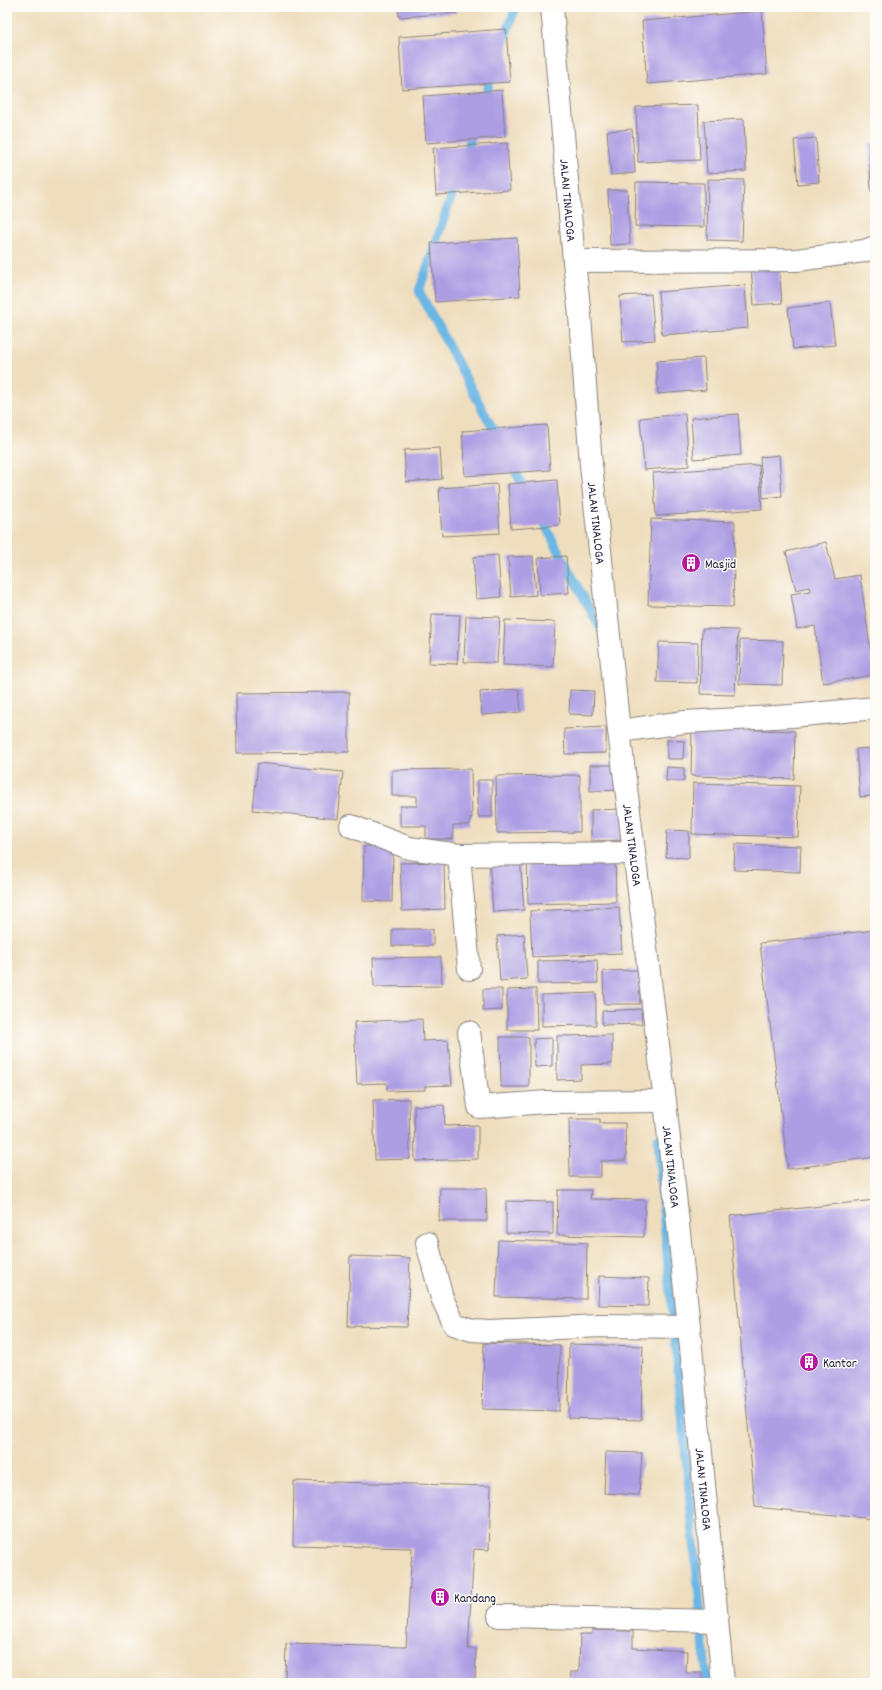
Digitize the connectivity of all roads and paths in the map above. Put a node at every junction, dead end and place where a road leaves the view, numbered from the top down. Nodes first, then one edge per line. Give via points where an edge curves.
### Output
1 (552, 7) edge
2 (875, 247) edge
3 (574, 260) junction
4 (875, 708) edge
5 (619, 731) junction
6 (351, 826) dead end
7 (634, 853) junction
8 (459, 855) junction
9 (469, 969) dead end
10 (469, 1032) dead end
11 (665, 1101) junction
12 (427, 1243) dead end
13 (689, 1327) junction
14 (499, 1616) dead end
15 (716, 1621) junction
16 (723, 1683) edge

1 - 3 street, JALAN TINALOGA
2 - 3 street via 864,251 797,260
3 - 5 street, JALAN TINALOGA via 591,466
4 - 5 street via 686,722
5 - 7 street, JALAN TINALOGA
6 - 8 street via 409,848
7 - 8 street
7 - 11 street, JALAN TINALOGA
8 - 9 street
10 - 11 street via 479,1107 547,1102
11 - 13 street, JALAN TINALOGA
12 - 13 street via 442,1298 454,1324 472,1330 601,1326
13 - 15 street, JALAN TINALOGA
14 - 15 street
15 - 16 street, JALAN TINALOGA

